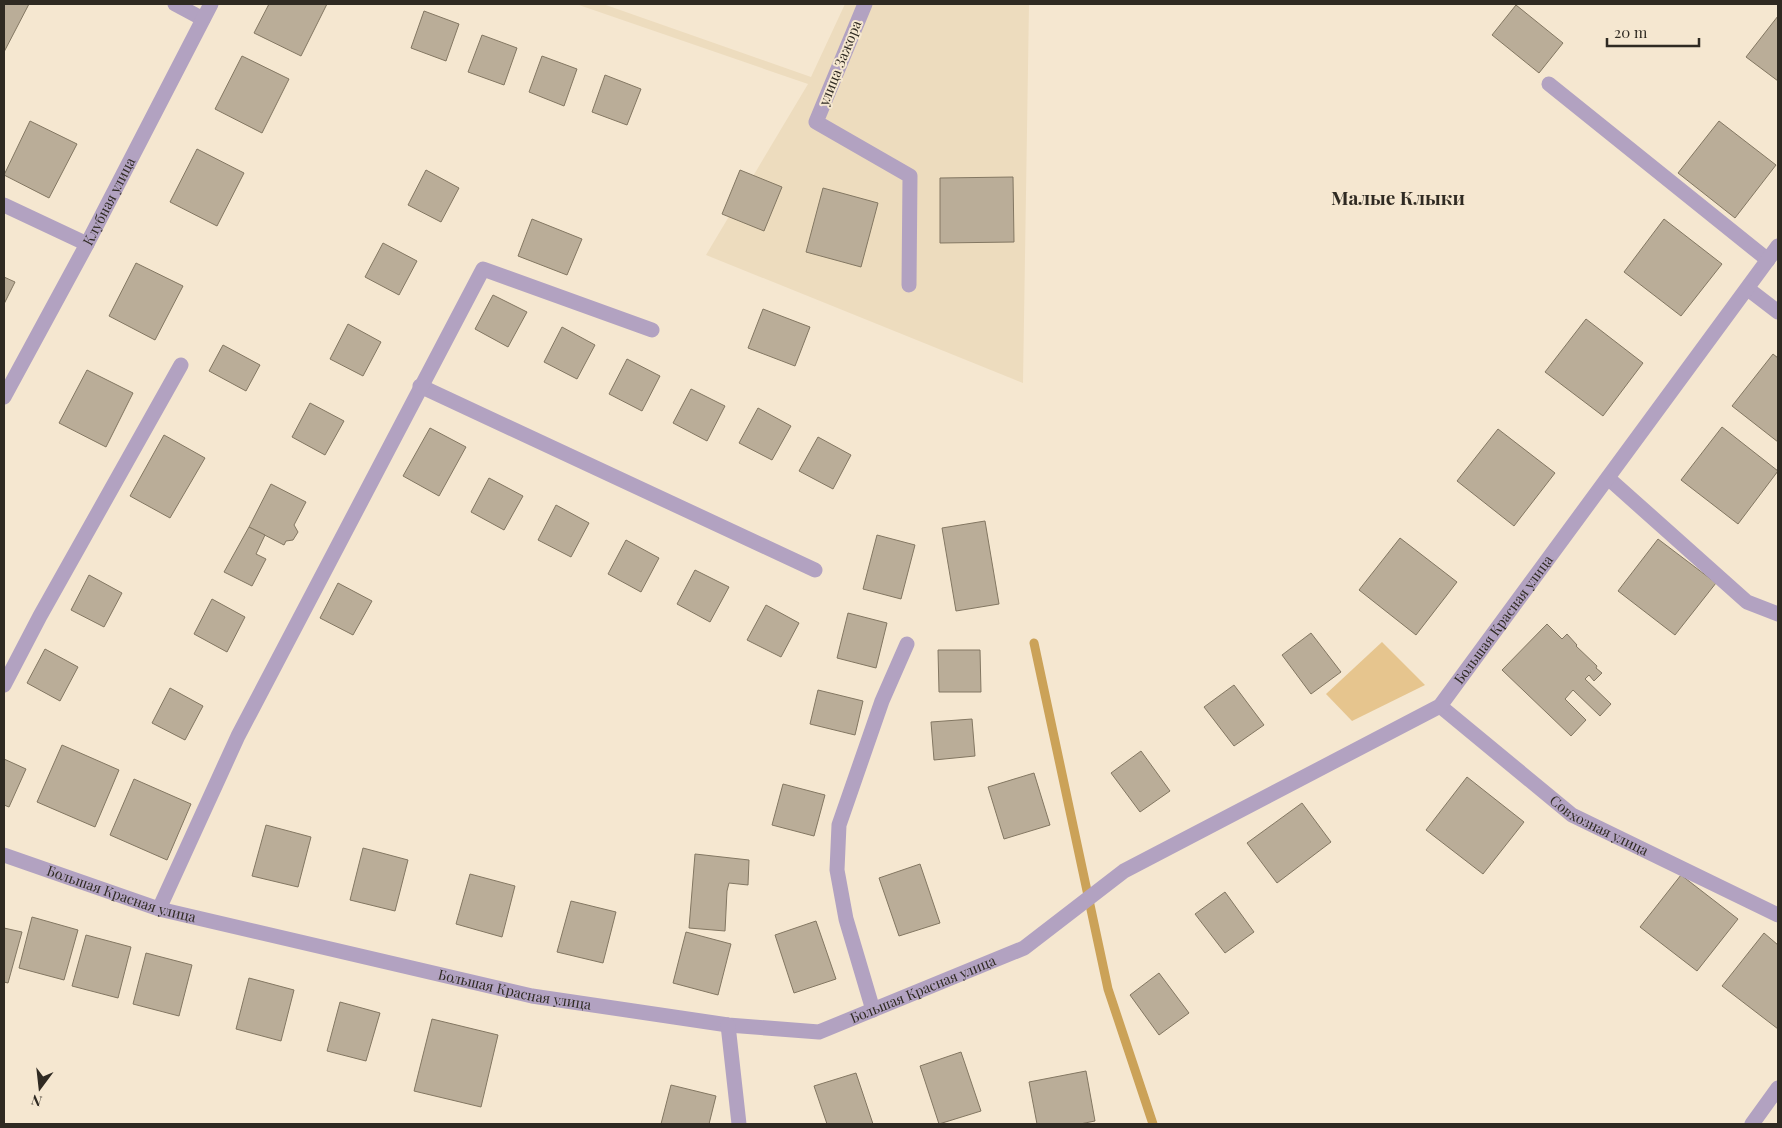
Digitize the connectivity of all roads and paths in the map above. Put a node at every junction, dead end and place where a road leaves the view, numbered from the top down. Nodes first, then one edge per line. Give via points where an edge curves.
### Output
1 (175, 4) edge
2 (211, 4) edge
3 (864, 4) edge
4 (203, 19) junction
5 (1549, 84) dead end
6 (4, 205) edge
7 (88, 244) junction
8 (1778, 246) edge
9 (1768, 260) junction
10 (910, 285) dead end
11 (1748, 289) junction
12 (1778, 312) edge
13 (652, 330) dead end
14 (181, 365) dead end
15 (420, 386) junction
16 (4, 397) edge
17 (1608, 478) junction
18 (815, 570) dead end
19 (1778, 614) edge
20 (907, 644) dead end
21 (4, 684) edge
22 (1440, 706) junction
23 (4, 855) edge
24 (159, 909) junction
25 (1778, 915) edge
26 (873, 1010) junction
27 (728, 1025) junction
28 (1778, 1088) edge
29 (739, 1124) edge
30 (1752, 1124) edge

1 - 4 street
2 - 4 street, Клубная улица
3 - 10 street, улица Зажора via 816,122 910,176
4 - 7 street, Клубная улица
5 - 9 street
6 - 7 street
7 - 16 street, Клубная улица
8 - 9 street, Большая Красная улица
9 - 11 street, Большая Красная улица
11 - 12 street
11 - 17 street, Большая Красная улица
13 - 15 street via 483,269
14 - 21 street
15 - 18 street
15 - 24 street via 238,736
17 - 19 street via 1747,602
17 - 22 street, Большая Красная улица
20 - 26 street via 882,701 838,825 837,870 846,919
22 - 25 street, Совхозная улица via 1572,815
22 - 26 street, Большая Красная улица via 1124,871 1024,948
23 - 24 street, Большая Красная улица
24 - 27 street, Большая Красная улица via 532,996
26 - 27 street, Большая Красная улица via 819,1032
27 - 29 street
28 - 30 street

